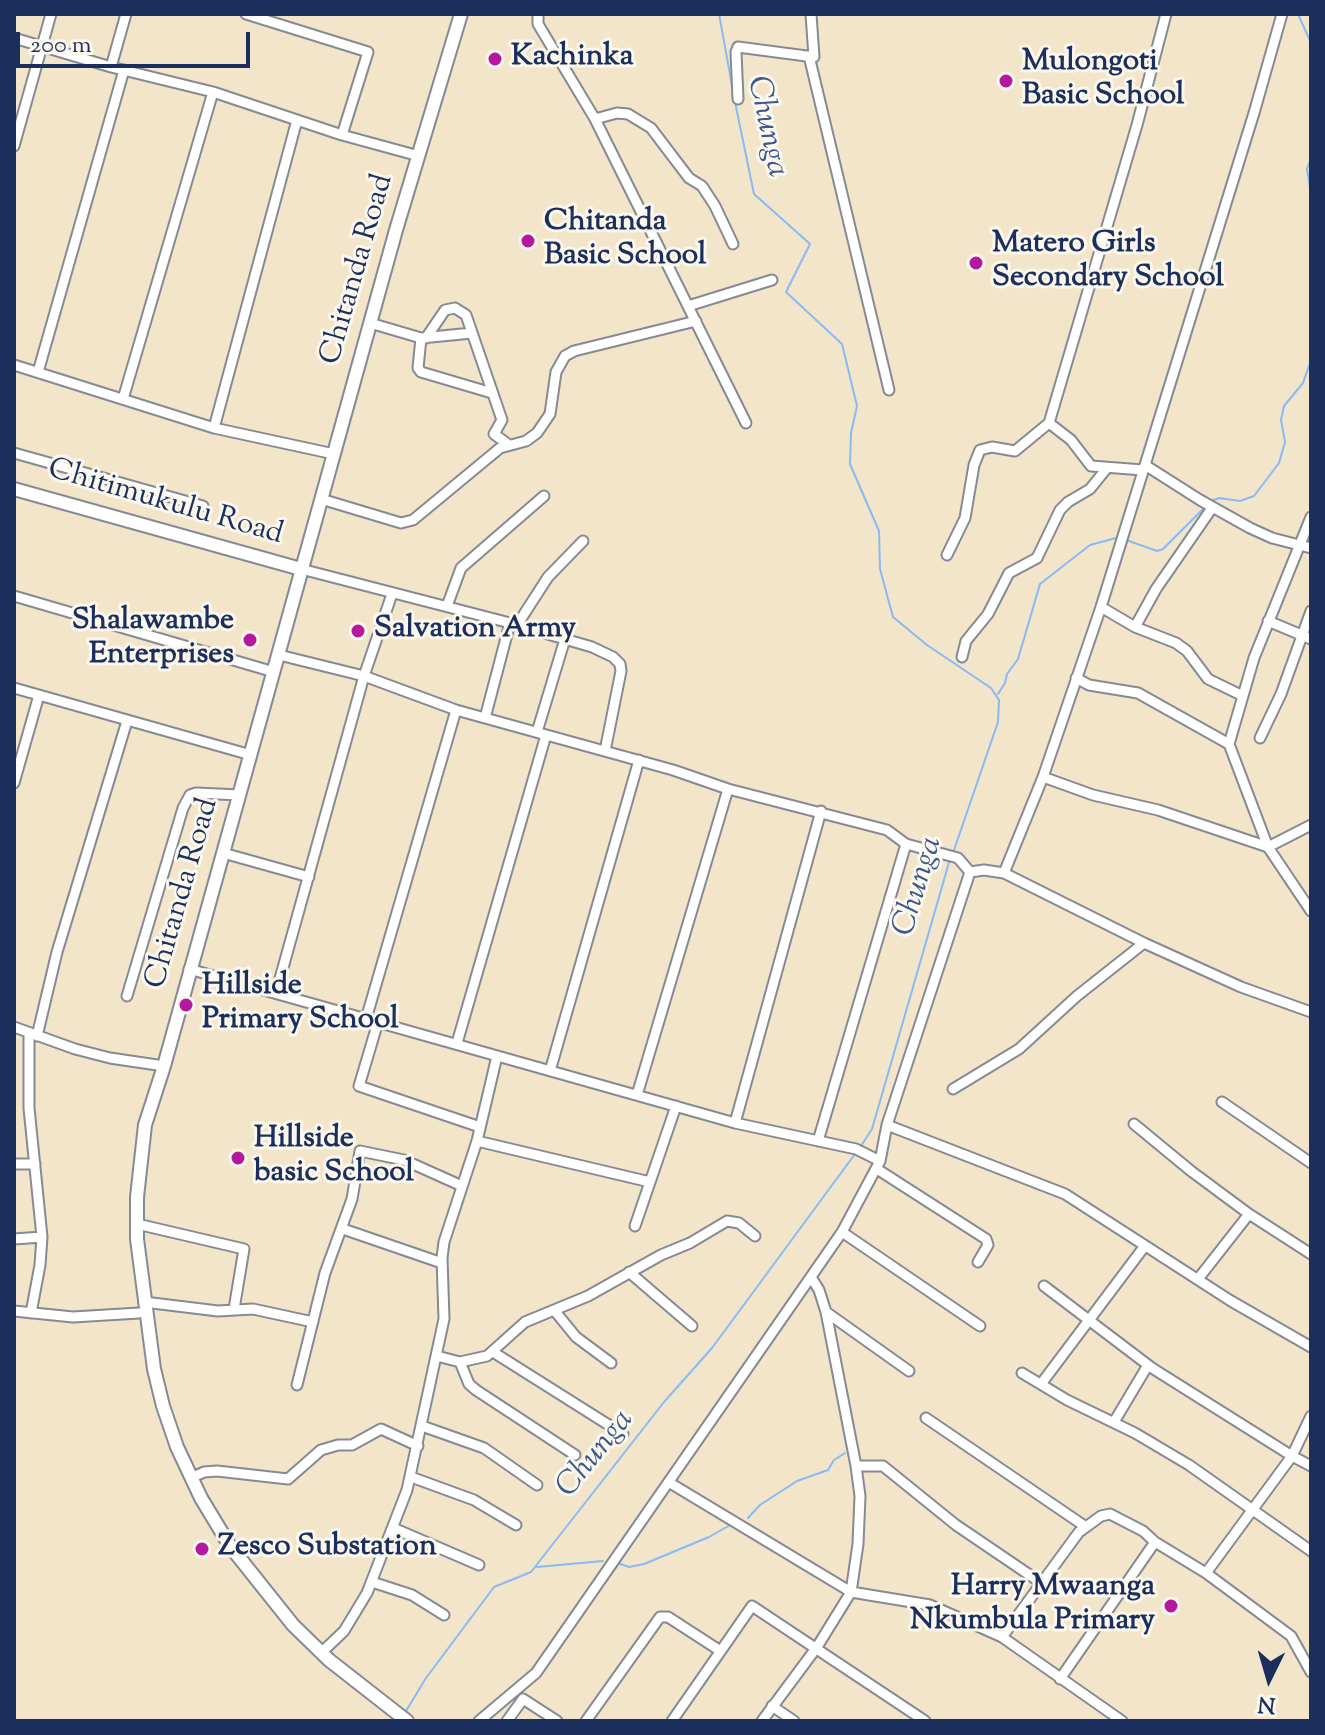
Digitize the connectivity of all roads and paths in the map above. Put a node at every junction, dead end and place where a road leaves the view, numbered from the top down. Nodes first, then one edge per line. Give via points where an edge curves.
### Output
1 (51, 14) edge
2 (126, 14) edge
3 (246, 14) edge
4 (461, 14) edge
5 (538, 14) edge
6 (811, 14) edge
7 (1166, 14) edge
8 (1282, 14) edge
9 (14, 38) edge
10 (42, 45) junction
11 (809, 56) junction
12 (111, 67) junction
13 (124, 70) junction
14 (213, 92) junction
15 (738, 99) dead end
16 (595, 119) junction
17 (297, 120) junction
18 (342, 135) junction
19 (14, 146) edge
20 (419, 156) junction
21 (733, 244) dead end
22 (772, 280) dead end
23 (688, 306) junction
24 (696, 321) junction
25 (370, 323) junction
26 (472, 333) junction
27 (423, 338) junction
28 (14, 365) edge
29 (38, 372) junction
30 (889, 390) dead end
31 (492, 393) junction
32 (123, 399) junction
33 (746, 423) dead end
34 (1049, 423) junction
35 (214, 428) junction
36 (509, 445) junction
37 (14, 453) edge
38 (334, 454) junction
39 (1144, 467) junction
40 (1107, 468) junction
41 (14, 489) edge
42 (544, 496) dead end
43 (321, 499) junction
44 (203, 506) dead end
45 (1212, 508) junction
46 (1311, 517) edge
47 (583, 541) dead end
48 (1298, 544) junction
49 (1311, 548) edge
50 (947, 555) dead end
51 (301, 569) junction
52 (392, 594) junction
53 (14, 596) edge
54 (447, 606) junction
55 (1101, 607) junction
56 (1311, 611) edge
57 (1268, 621) junction
58 (514, 624) junction
59 (1135, 627) junction
60 (1307, 638) edge
61 (565, 639) junction
62 (279, 655) junction
63 (962, 657) dead end
64 (274, 672) junction
65 (364, 676) junction
66 (1076, 678) junction
67 (14, 688) edge
68 (39, 695) junction
69 (1243, 696) junction
70 (456, 710) junction
71 (485, 718) junction
72 (127, 721) junction
73 (542, 733) junction
74 (1260, 738) dead end
75 (1229, 744) junction
76 (605, 751) junction
77 (251, 755) junction
78 (639, 760) junction
79 (1043, 777) junction
80 (14, 783) edge
81 (728, 789) junction
82 (240, 795) junction
83 (821, 811) junction
84 (1311, 825) edge
85 (906, 844) junction
86 (1268, 847) junction
87 (223, 853) junction
88 (970, 872) junction
89 (1004, 873) junction
90 (309, 877) junction
91 (1311, 911) edge
92 (1144, 943) junction
93 (189, 969) junction
94 (276, 993) junction
95 (127, 996) dead end
96 (1311, 1012) edge
97 (366, 1019) junction
98 (378, 1022) junction
99 (14, 1027) edge
100 (33, 1034) junction
101 (457, 1043) junction
102 (497, 1056) junction
103 (164, 1066) junction
104 (550, 1071) junction
105 (953, 1089) dead end
106 (637, 1095) junction
107 (1222, 1102) dead end
108 (676, 1106) junction
109 (735, 1123) junction
110 (1134, 1124) dead end
111 (887, 1125) junction
112 (480, 1127) junction
113 (477, 1141) junction
114 (818, 1141) junction
115 (1310, 1162) edge
116 (14, 1164) edge
117 (35, 1164) junction
118 (878, 1165) junction
119 (650, 1182) junction
120 (462, 1186) junction
121 (1249, 1214) junction
122 (137, 1224) junction
123 (635, 1226) dead end
124 (343, 1229) junction
125 (842, 1232) junction
126 (755, 1236) dead end
127 (42, 1237) junction
128 (14, 1239) edge
129 (1144, 1247) junction
130 (1311, 1254) edge
131 (978, 1262) dead end
132 (442, 1263) junction
133 (629, 1272) junction
134 (811, 1277) junction
135 (1198, 1279) junction
136 (1044, 1286) dead end
137 (141, 1308) junction
138 (234, 1309) junction
139 (554, 1310) junction
140 (14, 1311) edge
141 (826, 1312) junction
142 (31, 1313) junction
143 (1089, 1320) junction
144 (313, 1322) junction
145 (692, 1326) dead end
146 (980, 1326) dead end
147 (1311, 1347) edge
148 (493, 1352) junction
149 (437, 1356) junction
150 (460, 1362) junction
151 (611, 1363) dead end
152 (1148, 1365) junction
153 (909, 1371) dead end
154 (1022, 1373) dead end
155 (1041, 1384) junction
156 (297, 1385) dead end
157 (1311, 1416) edge
158 (926, 1418) dead end
159 (1114, 1422) junction
160 (422, 1426) junction
161 (623, 1434) dead end
162 (418, 1446) junction
163 (575, 1455) dead end
164 (1292, 1456) junction
165 (856, 1466) junction
166 (1311, 1466) edge
167 (411, 1477) junction
168 (191, 1478) junction
169 (670, 1483) junction
170 (537, 1485) dead end
171 (1251, 1510) junction
172 (516, 1525) dead end
173 (1086, 1527) junction
174 (393, 1528) junction
175 (1155, 1542) junction
176 (1311, 1551) edge
177 (479, 1565) dead end
178 (1206, 1573) junction
179 (372, 1582) junction
180 (1040, 1582) junction
181 (851, 1592) junction
182 (444, 1615) dead end
183 (1002, 1637) junction
184 (817, 1647) junction
185 (719, 1650) junction
186 (321, 1653) junction
187 (1311, 1672) edge
188 (1060, 1679) junction
189 (772, 1706) junction
190 (407, 1721) edge
191 (479, 1721) edge
192 (507, 1721) edge
193 (557, 1721) edge
194 (586, 1721) edge
195 (672, 1721) edge
196 (762, 1721) edge
197 (794, 1721) edge
198 (925, 1721) edge
199 (1122, 1721) edge

1 - 10 street
2 - 12 street
3 - 18 street via 368,52
4 - 20 street, Chitanda Road
5 - 16 street via 538,24
6 - 11 street via 814,57
7 - 34 street
8 - 39 street
9 - 10 street
10 - 12 street
10 - 19 street
11 - 15 street via 738,47
11 - 30 street
12 - 13 street
13 - 14 street
13 - 29 street
14 - 17 street
14 - 32 street
16 - 21 street via 628,114 651,128 689,178 702,186
16 - 23 street
17 - 18 street
17 - 35 street
18 - 20 street
20 - 25 street, Chitanda Road
22 - 23 street
23 - 24 street
24 - 33 street
24 - 36 street via 565,356 556,372 545,424 526,441
25 - 27 street
25 - 38 street, Chitanda Road
26 - 27 street
26 - 27 street via 462,311 449,309
26 - 31 street
27 - 31 street via 421,372
28 - 29 street
29 - 32 street
31 - 36 street via 502,420 494,434
32 - 35 street
34 - 40 street via 1091,466
34 - 50 street via 1015,451 980,450 965,518
35 - 38 street
36 - 43 street via 406,522
37 - 44 street
38 - 43 street, Chitanda Road
39 - 40 street
39 - 45 street
39 - 55 street
40 - 63 street via 1090,489 1060,510 1037,558 1009,573 988,614 966,641
41 - 51 street, Chitimukulu Road
42 - 54 street via 461,568
43 - 51 street, Chitanda Road
45 - 48 street via 1272,538
45 - 59 street
46 - 48 street
47 - 58 street
48 - 49 street
48 - 57 street
51 - 52 street
51 - 62 street, Chitanda Road
52 - 54 street
52 - 65 street
53 - 64 street
54 - 58 street
55 - 59 street
55 - 66 street
56 - 60 street
57 - 60 street
57 - 69 street
58 - 61 street
58 - 71 street
59 - 69 street via 1176,643 1208,679
60 - 74 street
61 - 73 street
61 - 76 street via 620,664
62 - 64 street, Chitanda Road
62 - 65 street
64 - 77 street, Chitanda Road
65 - 70 street
65 - 90 street
66 - 75 street via 1138,693
66 - 79 street
67 - 68 street
68 - 72 street
68 - 80 street
69 - 75 street
70 - 71 street
70 - 97 street
71 - 73 street
72 - 77 street
72 - 100 street
73 - 76 street
73 - 101 street
75 - 86 street
76 - 78 street
77 - 82 street, Chitanda Road
78 - 81 street
78 - 104 street
79 - 86 street
79 - 89 street
81 - 83 street
81 - 106 street
82 - 87 street, Chitanda Road
82 - 95 street via 190,795
83 - 85 street via 887,830
83 - 109 street
84 - 86 street
85 - 88 street via 958,858
85 - 114 street
86 - 91 street
87 - 90 street
87 - 93 street, Chitanda Road
88 - 89 street
88 - 111 street
89 - 92 street
90 - 94 street
92 - 96 street
92 - 105 street via 1019,1049
93 - 94 street
93 - 103 street, Chitanda Road
94 - 97 street
97 - 98 street
98 - 101 street
98 - 112 street via 359,1086
99 - 100 street
100 - 103 street via 110,1058
100 - 117 street via 29,1095
101 - 102 street
102 - 104 street
102 - 112 street
103 - 122 street, Chitanda Road via 145,1125
104 - 106 street
106 - 108 street
107 - 115 street
108 - 109 street
108 - 119 street
109 - 114 street
110 - 121 street
111 - 118 street
111 - 129 street via 1065,1194
112 - 113 street
113 - 119 street
113 - 120 street
114 - 118 street via 859,1151
116 - 117 street
117 - 127 street
118 - 125 street
118 - 131 street via 986,1239
119 - 123 street
120 - 124 street via 414,1164 363,1150
120 - 132 street
121 - 130 street
121 - 135 street
122 - 137 street, Chitanda Road
122 - 138 street via 244,1249
124 - 132 street
124 - 144 street
125 - 134 street
125 - 146 street
126 - 133 street via 727,1221
127 - 128 street
127 - 142 street
129 - 135 street
129 - 143 street
132 - 149 street via 444,1319
133 - 139 street
133 - 145 street
134 - 141 street
134 - 169 street
135 - 147 street
136 - 143 street
137 - 138 street
137 - 142 street via 73,1317
137 - 168 street, Chitanda Road via 163,1406
138 - 144 street
139 - 148 street via 525,1322
139 - 151 street via 576,1337
140 - 142 street
141 - 153 street
141 - 165 street
143 - 152 street
143 - 155 street
144 - 156 street
148 - 150 street
148 - 161 street
149 - 150 street
149 - 160 street
150 - 163 street via 476,1390
152 - 159 street
152 - 164 street
154 - 155 street
155 - 159 street
157 - 164 street
158 - 173 street
159 - 171 street via 1189,1465
160 - 162 street
160 - 170 street via 484,1448
162 - 167 street
162 - 168 street via 381,1429 352,1445 321,1450 288,1479 217,1471
164 - 166 street
164 - 171 street
165 - 180 street via 883,1466 956,1525
165 - 181 street via 860,1518
167 - 172 street via 474,1500
167 - 174 street
168 - 186 street, Chitanda Road via 230,1546
169 - 181 street
169 - 191 street via 536,1673
171 - 176 street
171 - 178 street
173 - 175 street via 1110,1514
173 - 180 street
174 - 177 street
174 - 179 street
175 - 178 street
175 - 188 street
178 - 187 street via 1291,1636
179 - 182 street via 412,1595
179 - 186 street via 344,1631
180 - 183 street
181 - 183 street via 930,1605
181 - 184 street
183 - 188 street
184 - 185 street via 752,1606
184 - 189 street
184 - 198 street
185 - 194 street via 660,1617
185 - 195 street
186 - 190 street, Chitanda Road
188 - 199 street
189 - 196 street
189 - 197 street
192 - 193 street via 523,1699

